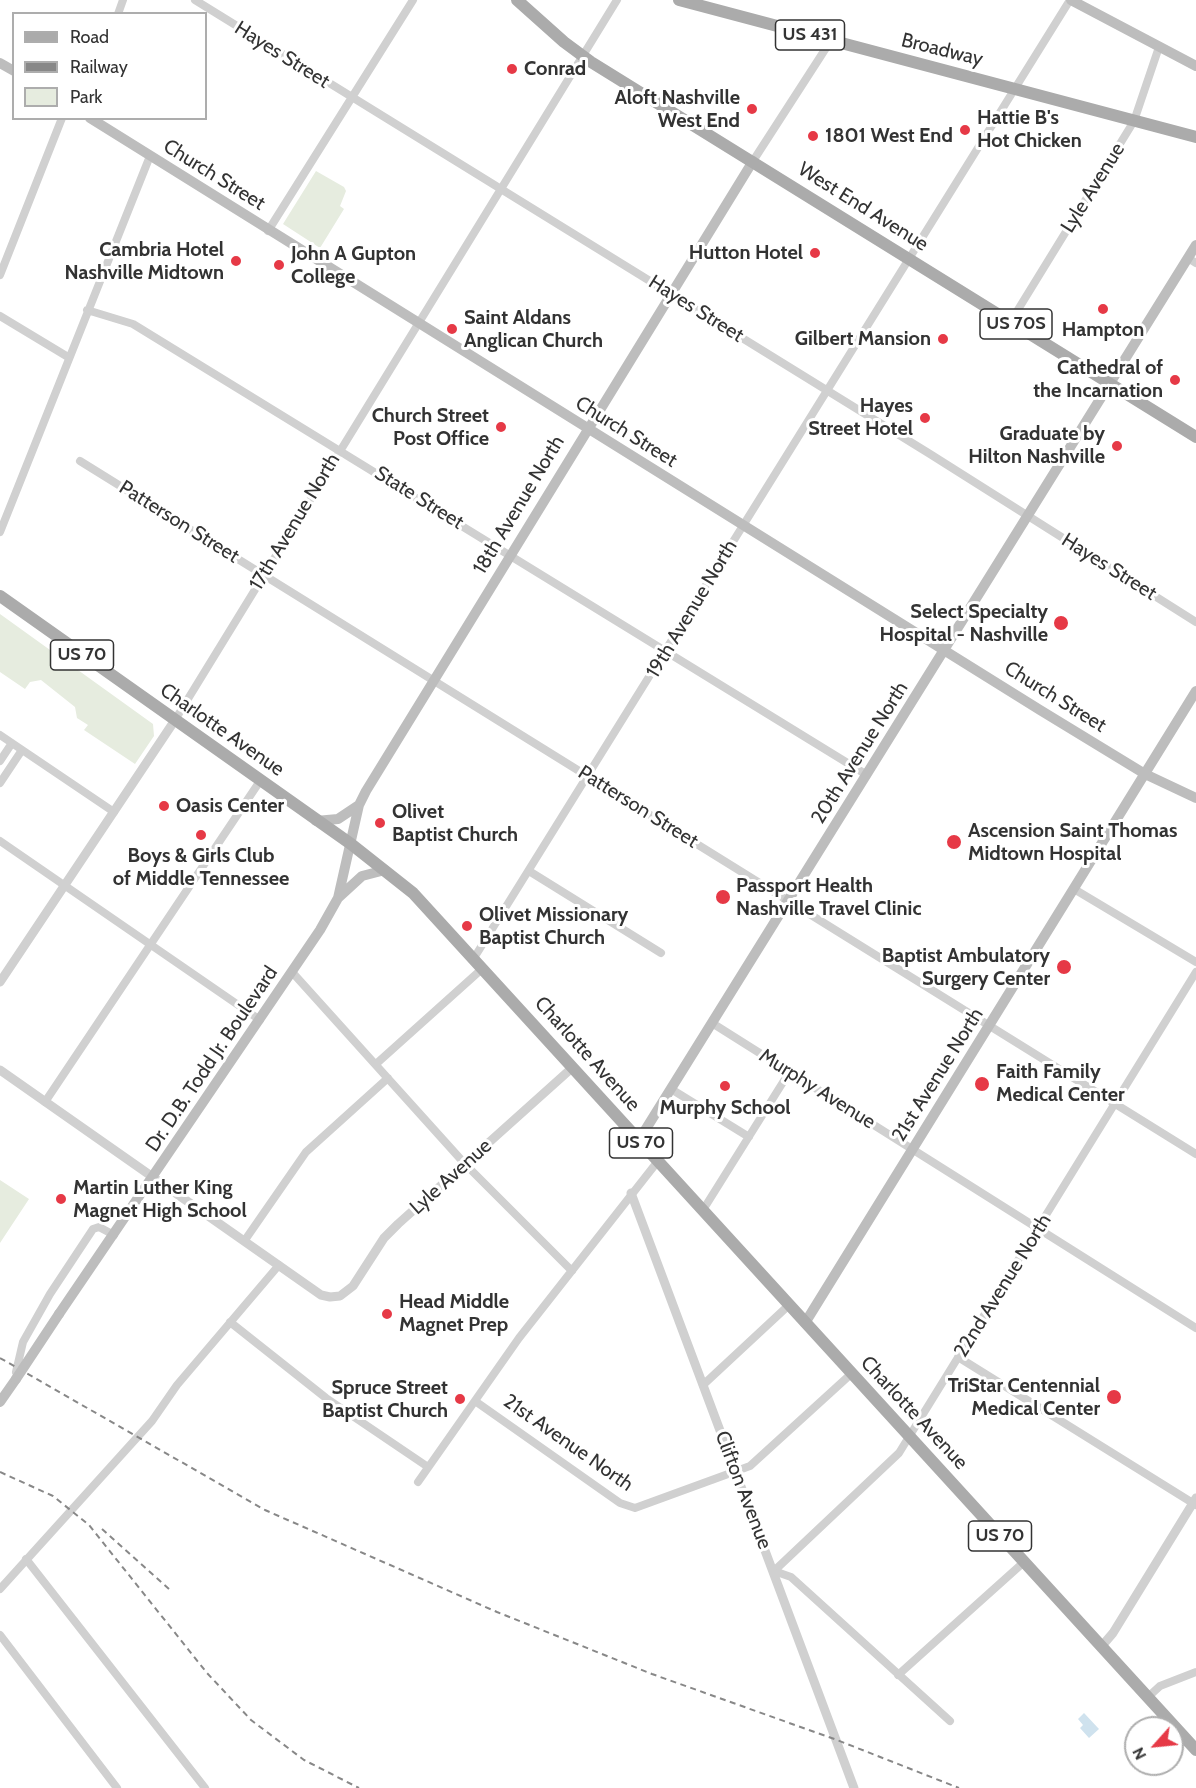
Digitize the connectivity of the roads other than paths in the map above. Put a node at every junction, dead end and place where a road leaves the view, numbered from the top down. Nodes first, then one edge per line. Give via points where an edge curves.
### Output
1 (195, 0) edge
2 (413, 0) edge
3 (517, 0) edge
4 (617, 0) edge
5 (679, 0) edge
6 (1070, 0) edge
7 (827, 39) junction
8 (1159, 47) junction
9 (583, 56) junction
10 (1196, 66) edge
11 (1015, 88) junction
12 (351, 98) junction
13 (61, 120) edge
14 (93, 120) edge
15 (1134, 121) junction
16 (1196, 137) edge
17 (150, 156) junction
18 (753, 161) junction
19 (501, 188) junction
20 (268, 231) junction
21 (1196, 245) edge
22 (908, 259) junction
23 (1192, 261) edge
24 (0, 275) edge
25 (670, 293) junction
26 (87, 310) junction
27 (0, 316) edge
28 (1011, 321) junction
29 (416, 324) junction
30 (68, 357) junction
31 (1111, 384) junction
32 (827, 390) junction
33 (586, 429) junction
34 (1196, 437) edge
35 (339, 450) junction
36 (80, 461) dead end
37 (1029, 516) junction
38 (743, 526) junction
39 (0, 532) edge
40 (510, 555) junction
41 (263, 574) junction
42 (0, 596) edge
43 (1196, 622) edge
44 (666, 651) junction
45 (945, 651) junction
46 (434, 681) junction
47 (1196, 691) edge
48 (175, 720) junction
49 (0, 735) edge
50 (12, 743) junction
51 (22, 750) junction
52 (0, 761) edge
53 (1145, 774) junction
54 (867, 775) junction
55 (587, 776) junction
56 (260, 781) junction
57 (0, 783) edge
58 (1161, 783) junction
59 (1196, 798) edge
60 (359, 805) junction
61 (1196, 805) edge
62 (114, 812) junction
63 (316, 821) junction
64 (0, 841) edge
65 (351, 844) junction
66 (384, 870) junction
67 (529, 871) junction
68 (65, 886) junction
69 (1074, 889) junction
70 (338, 898) junction
71 (789, 900) junction
72 (150, 945) junction
73 (661, 953) dead end
74 (474, 958) junction
75 (1196, 962) edge
76 (483, 968) junction
77 (292, 972) junction
78 (1195, 977) edge
79 (0, 982) edge
80 (260, 1020) junction
81 (712, 1023) junction
82 (990, 1025) junction
83 (376, 1064) junction
84 (573, 1067) junction
85 (0, 1070) edge
86 (790, 1071) junction
87 (388, 1078) junction
88 (671, 1089) junction
89 (45, 1102) junction
90 (1116, 1103) junction
91 (749, 1137) junction
92 (639, 1140) junction
93 (913, 1150) junction
94 (1196, 1154) edge
95 (658, 1161) junction
96 (465, 1164) junction
97 (154, 1178) junction
98 (631, 1193) junction
99 (703, 1210) junction
100 (1038, 1230) junction
101 (114, 1235) junction
102 (245, 1240) junction
103 (279, 1265) junction
104 (572, 1271) junction
105 (789, 1305) junction
106 (230, 1322) junction
107 (805, 1323) junction
108 (1196, 1328) edge
109 (958, 1357) junction
110 (851, 1374) junction
111 (703, 1385) junction
112 (0, 1394) edge
113 (475, 1401) junction
114 (0, 1402) edge
115 (909, 1436) junction
116 (428, 1467) junction
117 (735, 1471) junction
118 (418, 1482) dead end
119 (1195, 1502) edge
120 (26, 1559) junction
121 (1024, 1562) junction
122 (774, 1570) junction
123 (0, 1589) edge
124 (0, 1635) edge
125 (1101, 1647) junction
126 (1196, 1672) edge
127 (898, 1675) junction
128 (1148, 1697) junction
129 (950, 1721) dead end
130 (1196, 1750) edge
131 (117, 1788) edge
132 (205, 1788) edge
133 (854, 1788) edge

1 - 12 street, Hayes Street
2 - 12 street
3 - 9 main road, West End Avenue / US 70S
4 - 9 street, 17th Avenue North
5 - 7 main road, Broadway / US 431
6 - 8 main road
6 - 11 street, 19th Avenue North
7 - 11 main road, Broadway / US 431
7 - 18 street via 826,48
8 - 10 main road
8 - 15 street, Lyle Avenue
9 - 18 main road, West End Avenue / US 70S
9 - 19 street, 17th Avenue North
11 - 15 main road, Broadway / US 431
11 - 22 street, 19th Avenue North
12 - 19 street, Hayes Street
12 - 20 street
13 - 24 street
14 - 17 main road, Church Street
15 - 16 main road, Broadway / US 431
15 - 28 street, Lyle Avenue
17 - 20 main road, Church Street
17 - 26 street
18 - 22 main road, West End Avenue / US 70S
18 - 25 main road, 18th Avenue North
19 - 25 street, Hayes Street
19 - 29 street, 17th Avenue North
20 - 29 main road, Church Street
21 - 23 main road, 20th Avenue North
22 - 28 main road, West End Avenue / US 70S
22 - 32 street, 19th Avenue North
23 - 31 main road, 20th Avenue North
25 - 32 street, Hayes Street
25 - 33 main road, 18th Avenue North
26 - 30 street
26 - 35 street, State Street via 133,324
27 - 30 street
28 - 31 main road, West End Avenue / US 70S
29 - 33 main road, Church Street
29 - 35 street, 17th Avenue North
30 - 39 street
31 - 34 main road, West End Avenue / US 70S
31 - 37 main road, 20th Avenue North
32 - 37 street, Hayes Street
32 - 38 street, 19th Avenue North
33 - 38 main road, Church Street
33 - 40 main road, 18th Avenue North
35 - 40 street, State Street
35 - 41 street, 17th Avenue North
36 - 41 street, Patterson Street
37 - 43 street, Hayes Street
37 - 45 main road, 20th Avenue North
38 - 44 street, 19th Avenue North
38 - 45 main road, Church Street
40 - 44 street, State Street
40 - 46 main road, 18th Avenue North
41 - 46 street, Patterson Street
41 - 48 street, 17th Avenue North
42 - 48 main road, Charlotte Avenue / US 70
44 - 54 street, State Street
44 - 55 street, 19th Avenue North
45 - 53 main road, Church Street
45 - 54 main road, 20th Avenue North
46 - 55 street, Patterson Street
46 - 60 main road, 18th Avenue North
47 - 53 main road, 21st Avenue North
48 - 56 main road, Charlotte Avenue / US 70
48 - 62 street, 17th Avenue North
49 - 50 street
50 - 51 street
50 - 52 street
51 - 57 street
51 - 62 street
53 - 58 main road, Church Street
53 - 69 main road, 21st Avenue North
54 - 71 main road, 20th Avenue North
55 - 67 street, 19th Avenue North
55 - 71 street, Patterson Street
56 - 63 main road, Charlotte Avenue / US 70
56 - 72 street
58 - 59 main road
58 - 61 main road
60 - 63 main road via 338,819
60 - 65 main road, 18th Avenue North
62 - 68 street, 17th Avenue North
63 - 65 main road, Charlotte Avenue / US 70
64 - 68 street
65 - 66 main road, Charlotte Avenue / US 70
65 - 70 main road, Dr. D.B. Todd Jr. Boulevard
66 - 70 main road via 362,876
66 - 74 main road, Charlotte Avenue / US 70 via 426,906
67 - 73 street
67 - 74 street, 19th Avenue North
68 - 72 street
68 - 79 street, 17th Avenue North
69 - 75 street
69 - 82 main road, 21st Avenue North
70 - 77 main road, Dr. D.B. Todd Jr. Boulevard
71 - 81 main road, 20th Avenue North
71 - 82 street, Patterson Street
72 - 80 street
72 - 89 street
74 - 76 main road, Charlotte Avenue / US 70
76 - 83 street
76 - 84 main road, Charlotte Avenue / US 70
77 - 80 main road, Dr. D.B. Todd Jr. Boulevard
77 - 83 street
78 - 90 street, 22nd Avenue North
80 - 97 main road, Dr. D.B. Todd Jr. Boulevard
81 - 86 street, Murphy Avenue
81 - 88 main road, 20th Avenue North
82 - 90 street, Patterson Street
82 - 93 main road, 21st Avenue North
83 - 87 street
84 - 92 main road, Charlotte Avenue / US 70
84 - 96 street, Lyle Avenue
85 - 89 street
86 - 91 street
86 - 93 street, Murphy Avenue
87 - 96 street
87 - 102 street via 299,1160
88 - 91 street
88 - 92 main road, 20th Avenue North
89 - 97 street
90 - 94 street, Patterson Street
90 - 100 street, 22nd Avenue North
91 - 99 street
92 - 95 main road, Charlotte Avenue / US 70
93 - 100 street, Murphy Avenue
93 - 107 main road, 21st Avenue North
95 - 98 street
95 - 99 main road, Charlotte Avenue / US 70
96 - 103 street, Lyle Avenue via 384,1238 353,1286 340,1296 321,1295
96 - 104 street
97 - 101 main road, Dr. D.B. Todd Jr. Boulevard
97 - 102 street
98 - 104 street
98 - 111 street, Clifton Avenue
99 - 105 main road, Charlotte Avenue / US 70
100 - 108 street, Murphy Avenue
100 - 109 street, 22nd Avenue North
101 - 112 street via 99,1227 91,1233 50,1294 23,1342 20,1366
101 - 114 main road, Dr. D.B. Todd Jr. Boulevard, bridge
102 - 103 street
103 - 106 street
104 - 113 street
105 - 107 main road, Charlotte Avenue / US 70
105 - 111 street
106 - 116 street via 327,1398
106 - 120 street via 152,1421
107 - 110 main road, Charlotte Avenue / US 70
109 - 115 street, 22nd Avenue North
109 - 119 street
110 - 115 main road, Charlotte Avenue / US 70
110 - 117 street, 21st Avenue North via 752,1464
111 - 117 street, Clifton Avenue
113 - 116 street
113 - 117 street, 21st Avenue North via 628,1508
115 - 121 main road, Charlotte Avenue / US 70
115 - 122 street, 22nd Avenue North via 900,1453
116 - 118 street
117 - 122 street, Clifton Avenue
119 - 125 street
120 - 123 street
120 - 132 street
121 - 125 main road, Charlotte Avenue / US 70
121 - 127 street
122 - 127 street via 790,1577
122 - 133 street, Clifton Avenue
124 - 131 street
125 - 128 main road, Charlotte Avenue / US 70
126 - 128 street via 1160,1686
127 - 129 street
128 - 130 main road, Charlotte Avenue / US 70

